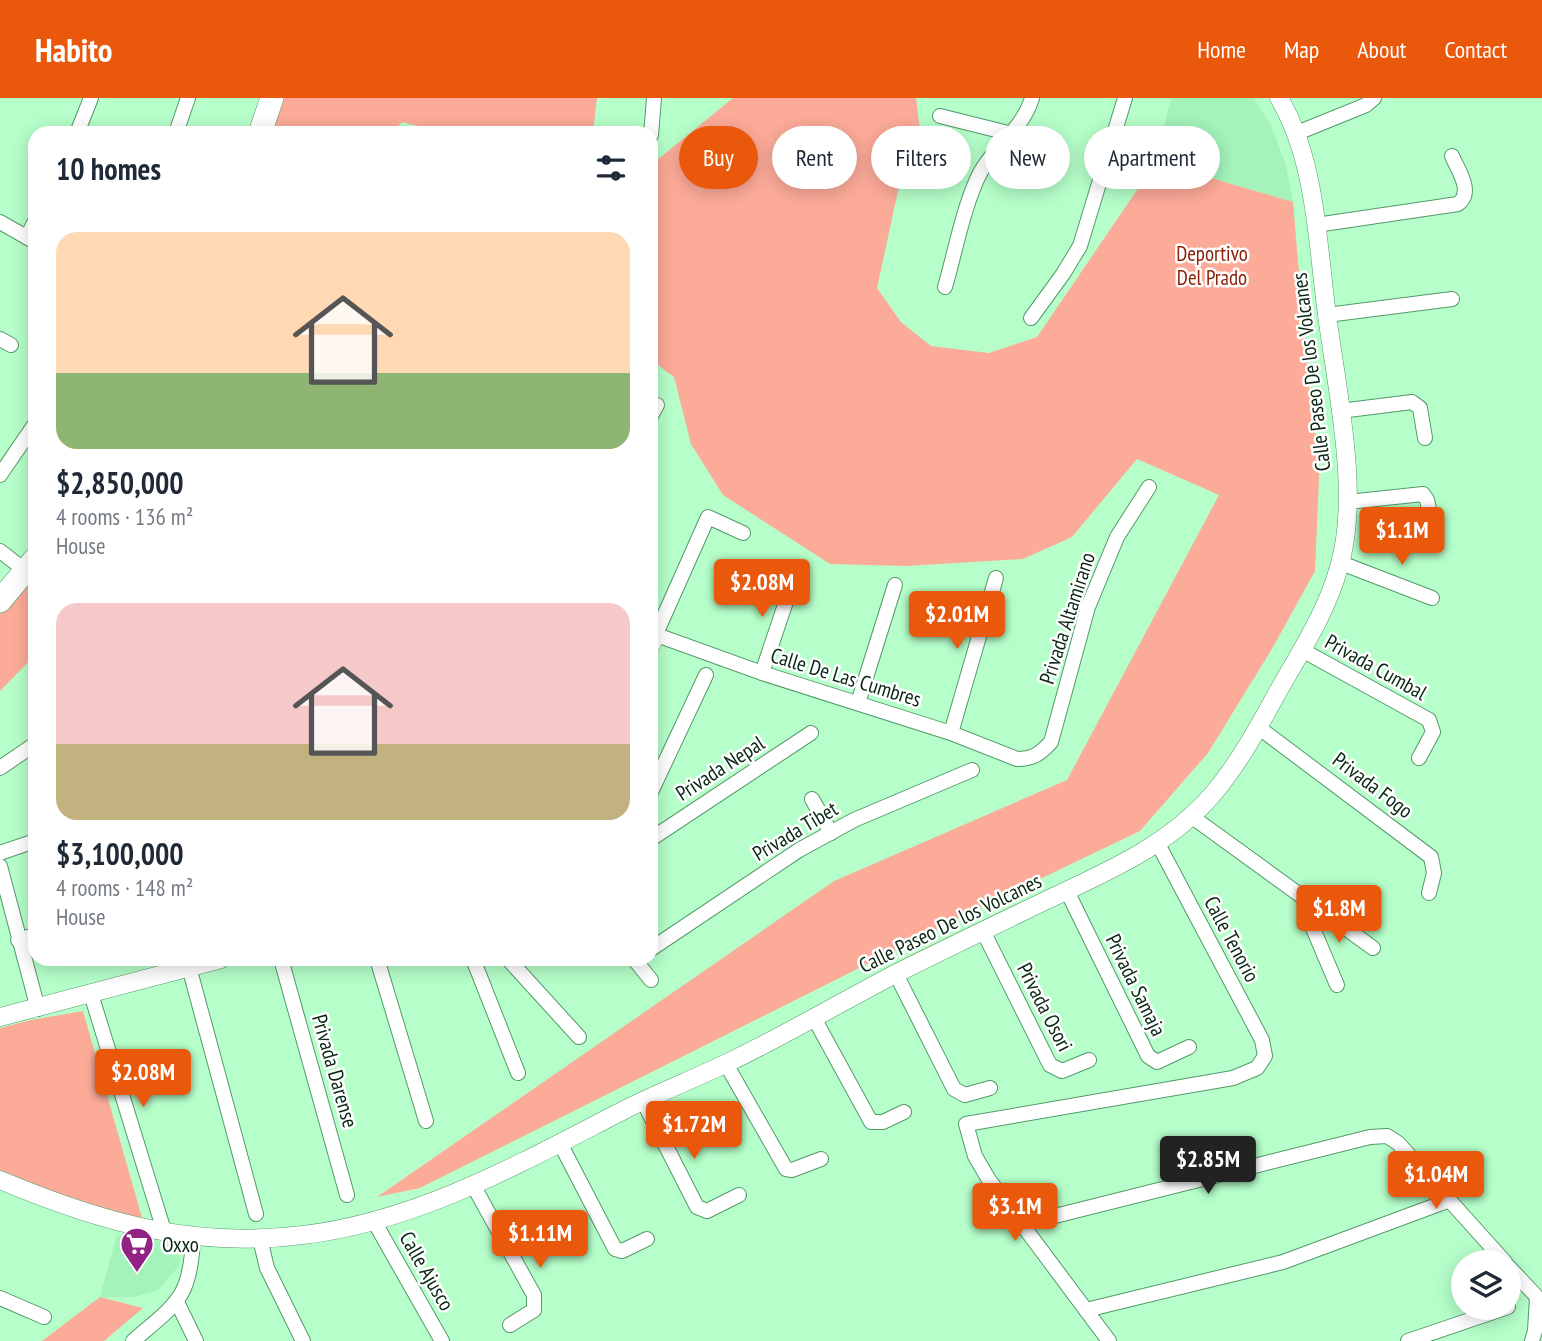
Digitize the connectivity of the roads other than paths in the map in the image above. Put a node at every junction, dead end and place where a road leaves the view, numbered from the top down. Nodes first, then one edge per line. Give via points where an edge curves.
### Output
1 (91, 98) edge
2 (188, 98) edge
3 (272, 98) edge
4 (654, 98) edge
5 (1032, 98) edge
6 (1125, 98) edge
7 (1279, 98) edge
8 (1374, 98) edge
9 (940, 116) dead end
10 (80, 126) edge
11 (178, 126) edge
12 (262, 126) edge
13 (652, 126) edge
14 (1019, 126) edge
15 (985, 127) edge
16 (1297, 133) junction
17 (1452, 156) dead end
18 (985, 167) edge
19 (0, 222) edge
20 (1316, 225) junction
21 (28, 237) edge
22 (945, 287) dead end
23 (1452, 299) dead end
24 (1326, 314) junction
25 (1031, 318) dead end
26 (1340, 411) junction
27 (28, 434) edge
28 (1425, 438) dead end
29 (0, 475) edge
30 (1149, 487) dead end
31 (1348, 502) junction
32 (1434, 531) dead end
33 (743, 533) dead end
34 (0, 551) edge
35 (1341, 563) junction
36 (28, 564) edge
37 (28, 567) edge
38 (795, 575) dead end
39 (996, 578) dead end
40 (894, 585) dead end
41 (1432, 598) dead end
42 (0, 601) edge
43 (658, 625) edge
44 (658, 640) edge
45 (1302, 650) junction
46 (762, 673) junction
47 (706, 675) dead end
48 (858, 703) junction
49 (1258, 727) junction
50 (811, 733) dead end
51 (951, 733) junction
52 (28, 749) edge
53 (1419, 758) dead end
54 (1029, 759) joint
55 (0, 768) edge
56 (972, 770) dead end
57 (658, 777) edge
58 (812, 799) dead end
59 (1191, 816) junction
60 (831, 833) junction
61 (658, 834) edge
62 (28, 843) edge
63 (1158, 844) junction
64 (0, 853) edge
65 (0, 866) edge
66 (1067, 891) junction
67 (1429, 893) dead end
68 (1312, 902) junction
69 (983, 931) junction
70 (28, 937) edge
71 (18, 940) junction
72 (658, 944) edge
73 (1373, 948) dead end
74 (193, 966) edge
75 (283, 966) edge
76 (379, 966) edge
77 (476, 966) edge
78 (514, 966) edge
79 (640, 966) edge
80 (189, 967) junction
81 (896, 974) junction
82 (651, 980) dead end
83 (1337, 985) dead end
84 (91, 994) junction
85 (38, 1009) junction
86 (0, 1017) edge
87 (814, 1018) junction
88 (579, 1037) dead end
89 (1189, 1047) dead end
90 (1089, 1060) dead end
91 (726, 1064) junction
92 (517, 1073) dead end
93 (990, 1088) dead end
94 (643, 1101) junction
95 (904, 1112) dead end
96 (425, 1121) dead end
97 (560, 1143) junction
98 (821, 1159) dead end
99 (0, 1180) edge
100 (473, 1185) junction
101 (347, 1195) dead end
102 (739, 1195) dead end
103 (1450, 1200) junction
104 (256, 1214) dead end
105 (374, 1223) junction
106 (1023, 1224) junction
107 (165, 1234) junction
108 (193, 1237) junction
109 (260, 1239) junction
110 (648, 1239) dead end
111 (1495, 1250) edge
112 (1521, 1279) edge
113 (1537, 1297) junction
114 (0, 1298) edge
115 (177, 1302) junction
116 (1521, 1303) edge
117 (1086, 1310) junction
118 (44, 1317) dead end
119 (1470, 1320) edge
120 (510, 1325) dead end
121 (133, 1341) edge
122 (196, 1341) edge
123 (303, 1341) edge
124 (442, 1341) edge
125 (1109, 1341) edge
126 (1408, 1341) edge
127 (1532, 1341) edge

1 - 10 street
2 - 11 street
3 - 12 main road
4 - 13 street
5 - 14 street
6 - 25 street via 1080,246
7 - 16 street, Calle Paseo De los Volcanes
8 - 16 street
9 - 15 street
16 - 20 street, Calle Paseo De los Volcanes
17 - 20 street via 1464,182 1464,198 1458,204
18 - 22 street
19 - 21 street
20 - 24 street, Calle Paseo De los Volcanes
23 - 24 street
24 - 26 street, Calle Paseo De los Volcanes
26 - 28 street via 1417,404
26 - 31 street, Calle Paseo De los Volcanes
27 - 29 street
30 - 54 street, Privada Altamirano via 1117,537 1093,595 1051,742
31 - 32 street via 1423,494
31 - 35 street, Calle Paseo De los Volcanes
33 - 43 street via 708,517
34 - 36 street
35 - 41 street
35 - 45 street, Calle Paseo De los Volcanes
37 - 42 main road
38 - 46 street
39 - 51 street
40 - 48 street
44 - 46 street, Calle De Las Cumbres
45 - 49 street, Calle Paseo De los Volcanes
45 - 53 street, Privada Cumbal via 1429,720 1433,732
46 - 48 street, Calle De Las Cumbres
47 - 57 street, Privada Nepal
48 - 51 street, Calle De Las Cumbres
49 - 59 street, Calle Paseo De los Volcanes via 1231,771
49 - 67 street, Privada Fogo via 1426,852 1434,873
50 - 61 street, Privada Nepal
51 - 54 street, Calle De Las Cumbres via 1017,759
52 - 55 street
56 - 60 street, Privada Tibet
58 - 60 street
59 - 63 street, Calle Paseo De los Volcanes
59 - 68 street
60 - 72 street, Privada Tibet
62 - 64 street
63 - 66 street, Calle Paseo De los Volcanes
63 - 106 street, Calle Tenorio via 1262,1040 1265,1056 1257,1068 1233,1077 966,1124 975,1156
65 - 71 street
66 - 69 street, Calle Paseo De los Volcanes
66 - 89 street, Privada Samaja via 1148,1056 1157,1062
68 - 73 street
68 - 83 street via 1309,919
69 - 81 street, Calle Paseo De los Volcanes
69 - 90 street, Privada Osori via 1050,1065 1062,1071
70 - 71 street
71 - 85 street
74 - 80 street
75 - 101 street, Privada Darense
76 - 96 street
77 - 92 street
78 - 88 street
79 - 82 street
80 - 84 street
80 - 104 street
81 - 87 street, Calle Paseo De los Volcanes
81 - 93 street via 954,1089 965,1095
84 - 85 street
84 - 107 street
85 - 86 street
87 - 91 street, Calle Paseo De los Volcanes
87 - 95 street via 871,1122
91 - 94 street, Calle Paseo De los Volcanes
91 - 98 street via 786,1169
94 - 97 street, Calle Paseo De los Volcanes
94 - 102 street via 697,1207 707,1211
97 - 100 street, Calle Paseo De los Volcanes
97 - 110 street via 615,1250
99 - 107 street, Calle Paseo De los Volcanes via 127,1226
100 - 105 street, Calle Paseo De los Volcanes
100 - 120 street via 534,1295 534,1310
103 - 106 street via 1387,1136
103 - 111 street
103 - 117 street via 1283,1262
105 - 109 street, Calle Paseo De los Volcanes
105 - 124 street, Calle Ajusco
106 - 117 street
107 - 108 street, Calle Paseo De los Volcanes
108 - 109 street, Calle Paseo De los Volcanes
108 - 115 street via 189,1279
109 - 123 street via 267,1268
112 - 113 street
113 - 116 street
113 - 127 street
114 - 118 street
115 - 121 street
115 - 122 street
117 - 125 street
119 - 126 street

